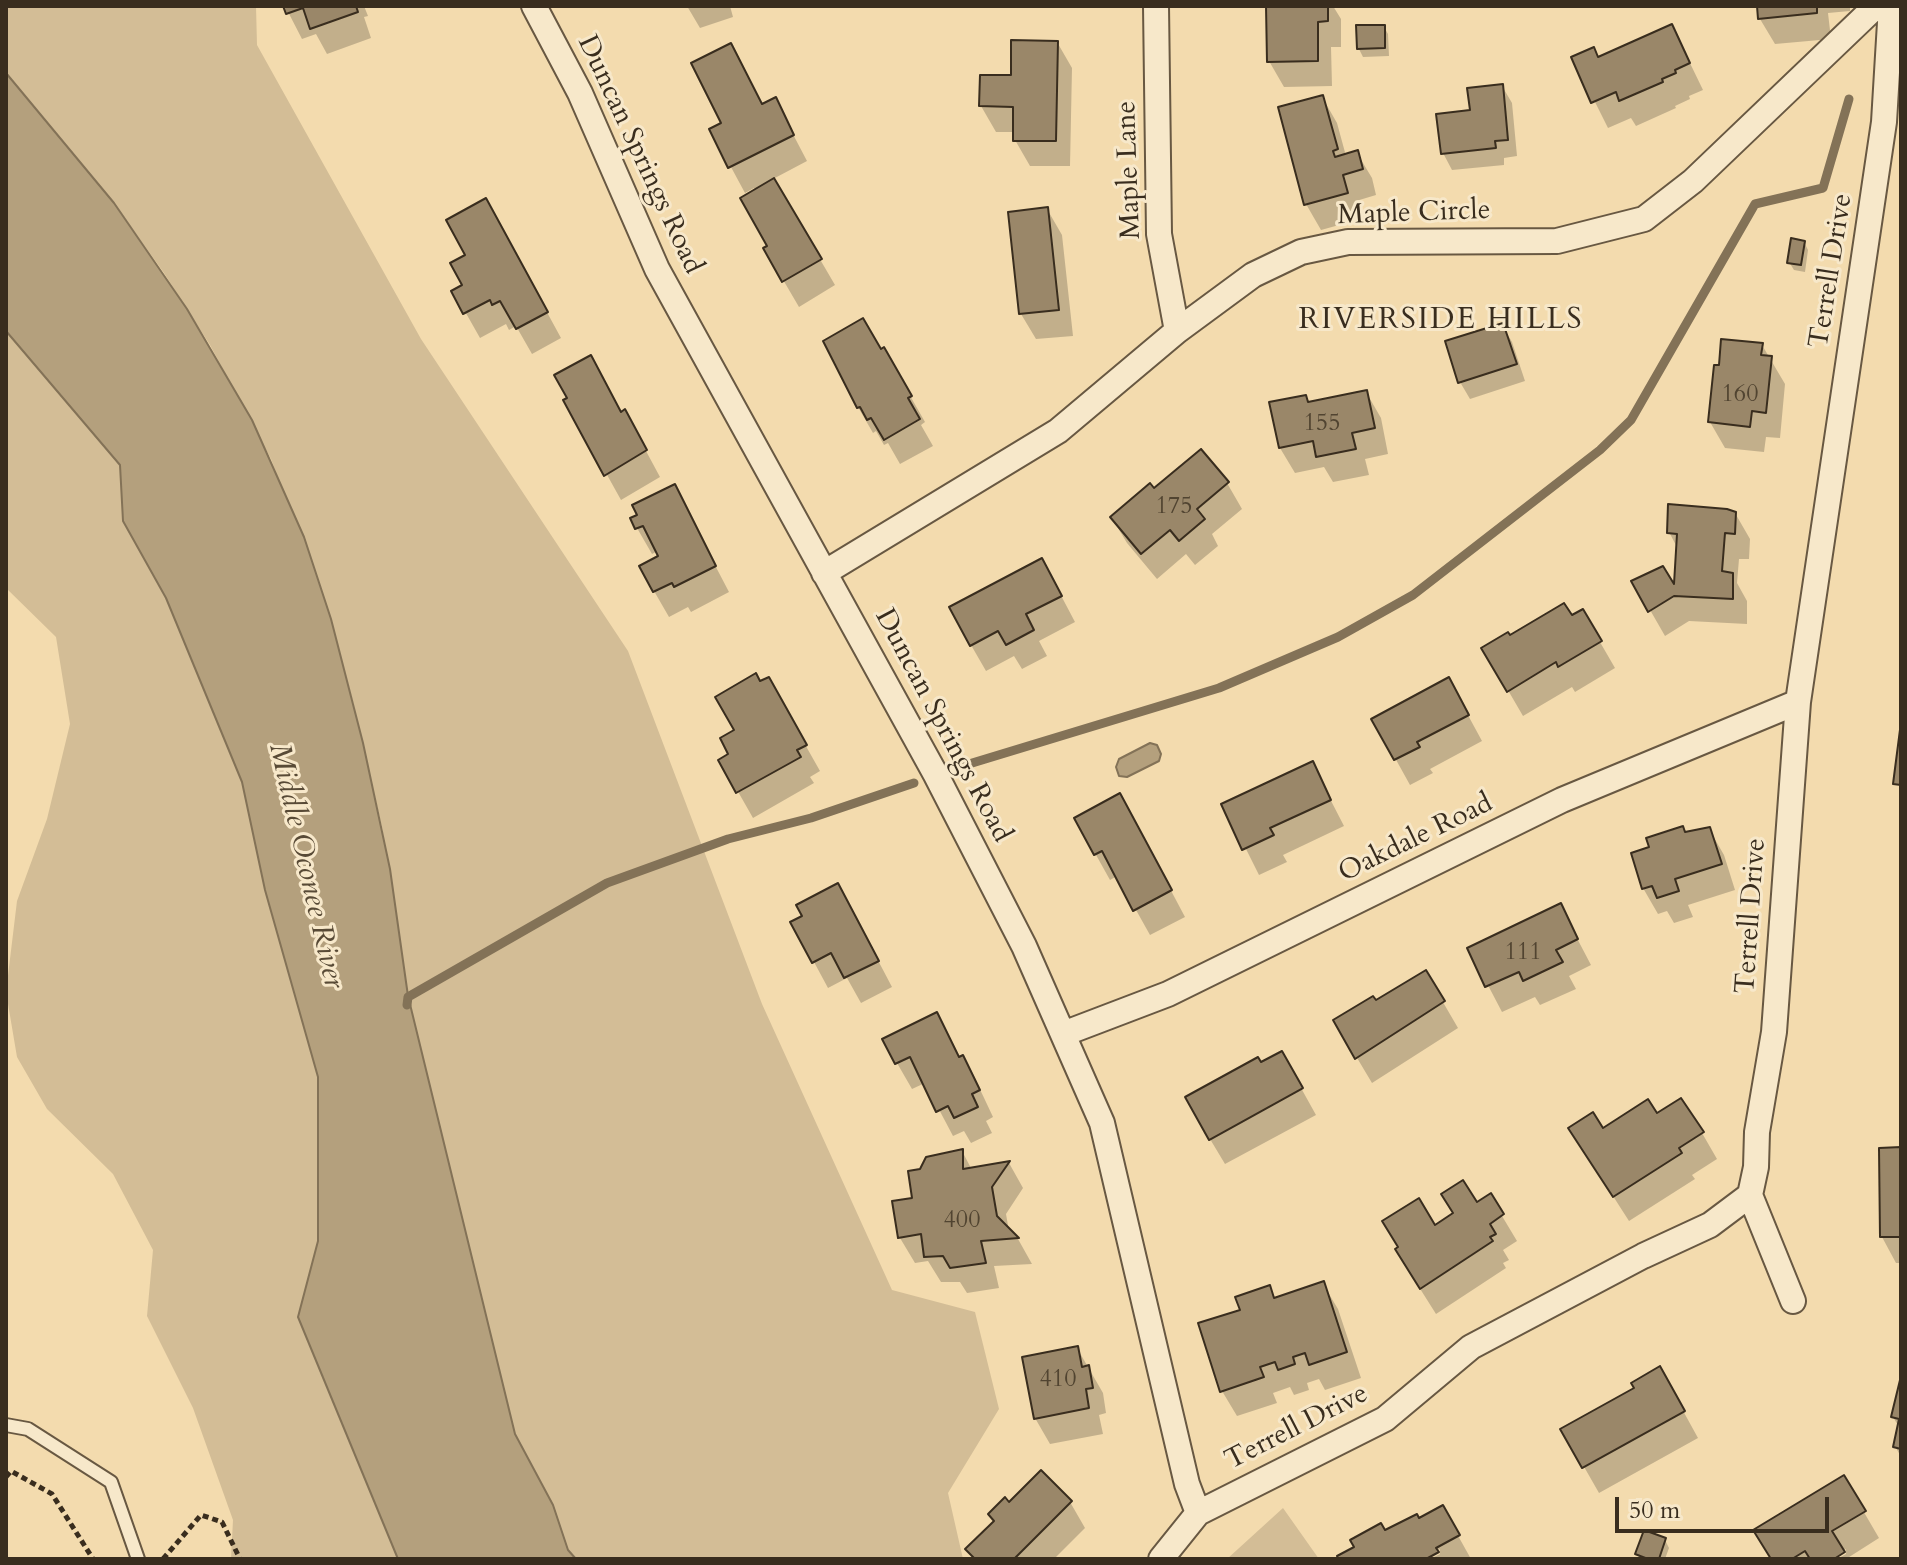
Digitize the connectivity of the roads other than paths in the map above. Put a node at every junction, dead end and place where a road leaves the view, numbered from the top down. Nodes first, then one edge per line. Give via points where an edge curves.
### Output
1 (534, 6) edge
2 (1156, 6) edge
3 (1876, 6) edge
4 (1891, 6) edge
5 (1177, 331) junction
6 (824, 573) junction
7 (1798, 702) junction
8 (1063, 1034) junction
9 (1750, 1195) junction
10 (1793, 1301) dead end
11 (6, 1425) edge
12 (1198, 1513) junction
13 (138, 1559) edge
14 (1161, 1559) edge

1 - 6 street, Duncan Springs Road via 580,93 657,269
2 - 5 street, Maple Lane via 1159,234
3 - 5 street, Maple Circle via 1693,181 1644,219 1557,241 1348,242 1301,252 1253,275
4 - 7 street, Terrell Drive via 1884,122
5 - 6 street, Maple Circle via 1058,431
6 - 8 street, Duncan Springs Road via 943,788
7 - 8 street, Oakdale Road via 1562,800 1168,994
7 - 9 street, Terrell Drive via 1774,1032
8 - 12 street, Duncan Springs Road via 1102,1123
9 - 10 street
9 - 12 street, Terrell Drive via 1710,1225 1471,1347 1385,1419
11 - 13 lane via 28,1429 111,1482
12 - 14 street

